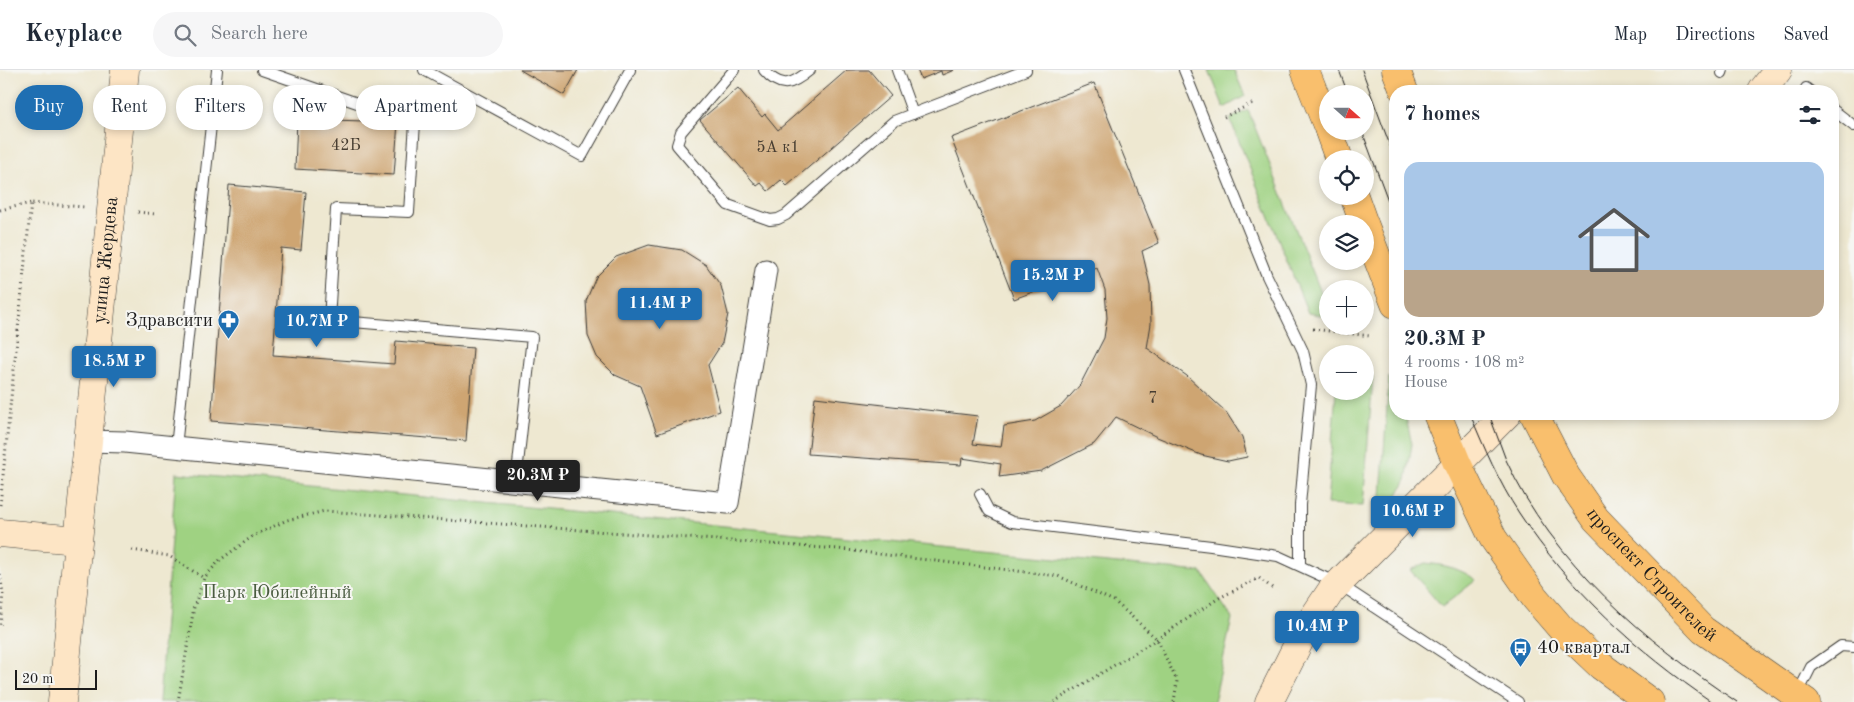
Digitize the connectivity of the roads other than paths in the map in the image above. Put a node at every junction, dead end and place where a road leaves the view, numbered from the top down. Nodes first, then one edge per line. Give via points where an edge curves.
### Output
1 (125, 70) edge
2 (217, 70) edge
3 (262, 70) edge
4 (424, 70) edge
5 (630, 70) edge
6 (734, 70) edge
7 (764, 70) edge
8 (810, 70) edge
9 (897, 70) edge
10 (1026, 70) edge
11 (1184, 70) edge
12 (1305, 70) edge
13 (1396, 70) edge
14 (1778, 70) edge
15 (1402, 85) edge
16 (1767, 85) edge
17 (1319, 107) edge
18 (913, 114) junction
19 (1839, 114) edge
20 (1854, 126) edge
21 (1374, 249) edge
22 (766, 270) dead end
23 (1389, 288) edge
24 (1440, 420) edge
25 (1501, 420) edge
26 (1537, 420) edge
27 (87, 441) junction
28 (176, 447) junction
29 (1457, 463) junction
30 (516, 482) junction
31 (980, 494) dead end
32 (0, 533) edge
33 (77, 540) junction
34 (1300, 566) junction
35 (1338, 584) junction
36 (1854, 647) edge
37 (1801, 699) edge
38 (62, 702) edge
39 (1269, 702) edge
40 (1518, 702) edge
41 (1650, 702) edge

1 - 27 main road, улица Жердева
2 - 28 lane
3 - 30 lane via 415,123 409,212 336,209 329,320 532,337
4 - 5 lane via 582,156
6 - 18 lane via 681,132 677,144 728,206 770,220 786,215 894,121
7 - 8 lane via 779,83 788,84 799,80
9 - 18 lane
10 - 18 lane
11 - 34 lane via 1302,351 1310,385 1300,505
12 - 17 main road
13 - 15 main road
14 - 16 main road
19 - 20 lane
21 - 23 main road
22 - 30 street via 728,503
24 - 29 main road
25 - 29 main road
26 - 37 main road, проспект Строителей via 1566,476 1596,520 1703,630
27 - 28 street
27 - 33 main road, улица Жердева
28 - 30 street
29 - 35 main road
29 - 41 main road via 1493,538 1535,598 1601,666
31 - 34 lane via 989,511 1012,522 1278,556
32 - 33 main road
33 - 38 main road, улица Жердева
34 - 35 lane
35 - 39 main road via 1305,630
35 - 40 lane
36 - 37 lane via 1841,646 1811,667

